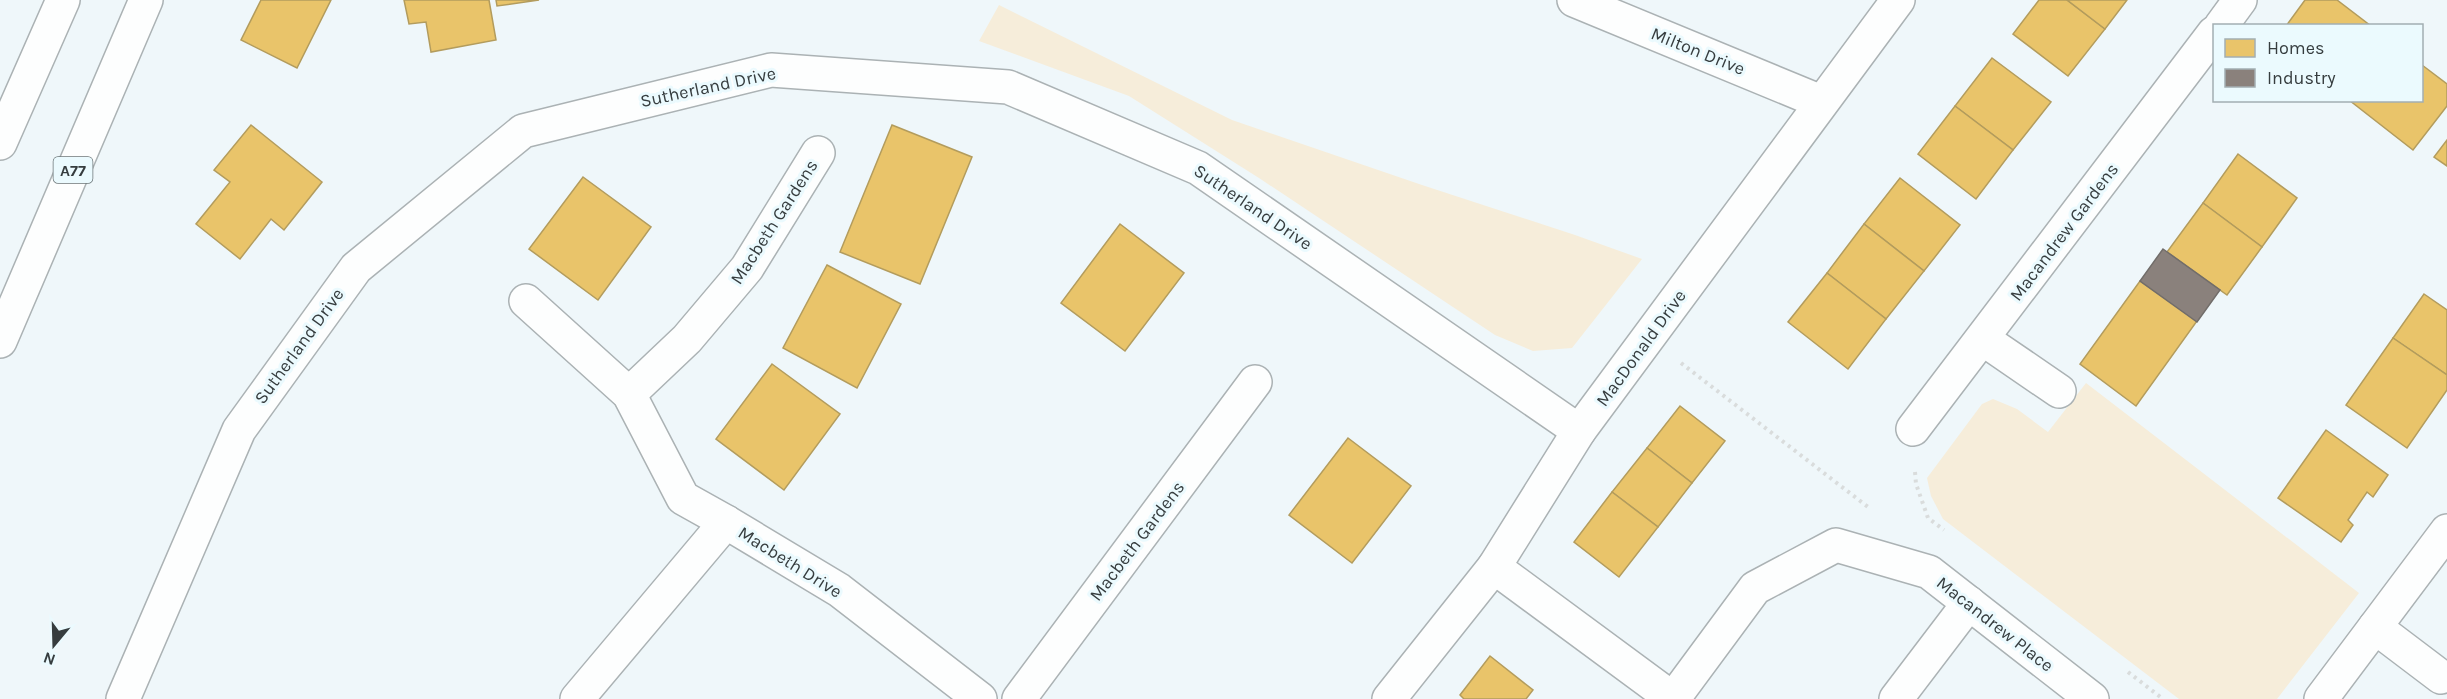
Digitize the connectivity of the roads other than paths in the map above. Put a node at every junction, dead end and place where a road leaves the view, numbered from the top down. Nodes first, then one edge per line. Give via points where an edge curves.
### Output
1 (63, 0) edge
2 (146, 0) edge
3 (1574, 0) edge
4 (1898, 0) edge
5 (2240, 0) edge
6 (2222, 24) edge
7 (2213, 34) edge
8 (1821, 102) junction
9 (0, 143) edge
10 (818, 153) dead end
11 (526, 302) dead end
12 (1983, 339) junction
13 (0, 341) edge
14 (1255, 382) dead end
15 (2059, 390) dead end
16 (629, 393) junction
17 (1913, 429) road end
18 (1579, 431) junction
19 (726, 522) junction
20 (2447, 531) edge
21 (1494, 567) junction
22 (1969, 603) junction
23 (2375, 627) junction
24 (2441, 677) dead end
25 (123, 699) edge
26 (577, 699) edge
27 (980, 699) edge
28 (1019, 699) edge
29 (1389, 699) edge
30 (1673, 699) edge
31 (1896, 699) edge
32 (2092, 699) edge
33 (2321, 699) edge

1 - 9 main road
2 - 13 main road, A77
3 - 8 main road, Milton Drive
4 - 8 main road, MacDonald Drive
5 - 6 main road
7 - 12 main road, Macandrew Gardens
8 - 18 main road, MacDonald Drive
10 - 16 main road, Macbeth Gardens via 747,268 687,339
11 - 16 main road
12 - 15 main road
12 - 17 main road, Macandrew Gardens
14 - 28 main road, Macbeth Gardens
16 - 19 main road via 683,498
18 - 21 main road, MacDonald Drive
18 - 25 main road, Sutherland Drive via 1198,168 1008,87 771,70 523,131 356,268 239,430
19 - 26 main road, Macbeth Drive
19 - 27 main road, Macbeth Drive via 839,590
20 - 23 main road
21 - 29 main road, MacDonald Drive
21 - 30 main road
22 - 30 main road, Macandrew Place via 1929,572 1836,545 1755,588
22 - 31 main road
22 - 32 main road, Macandrew Place
23 - 24 main road
23 - 33 main road

